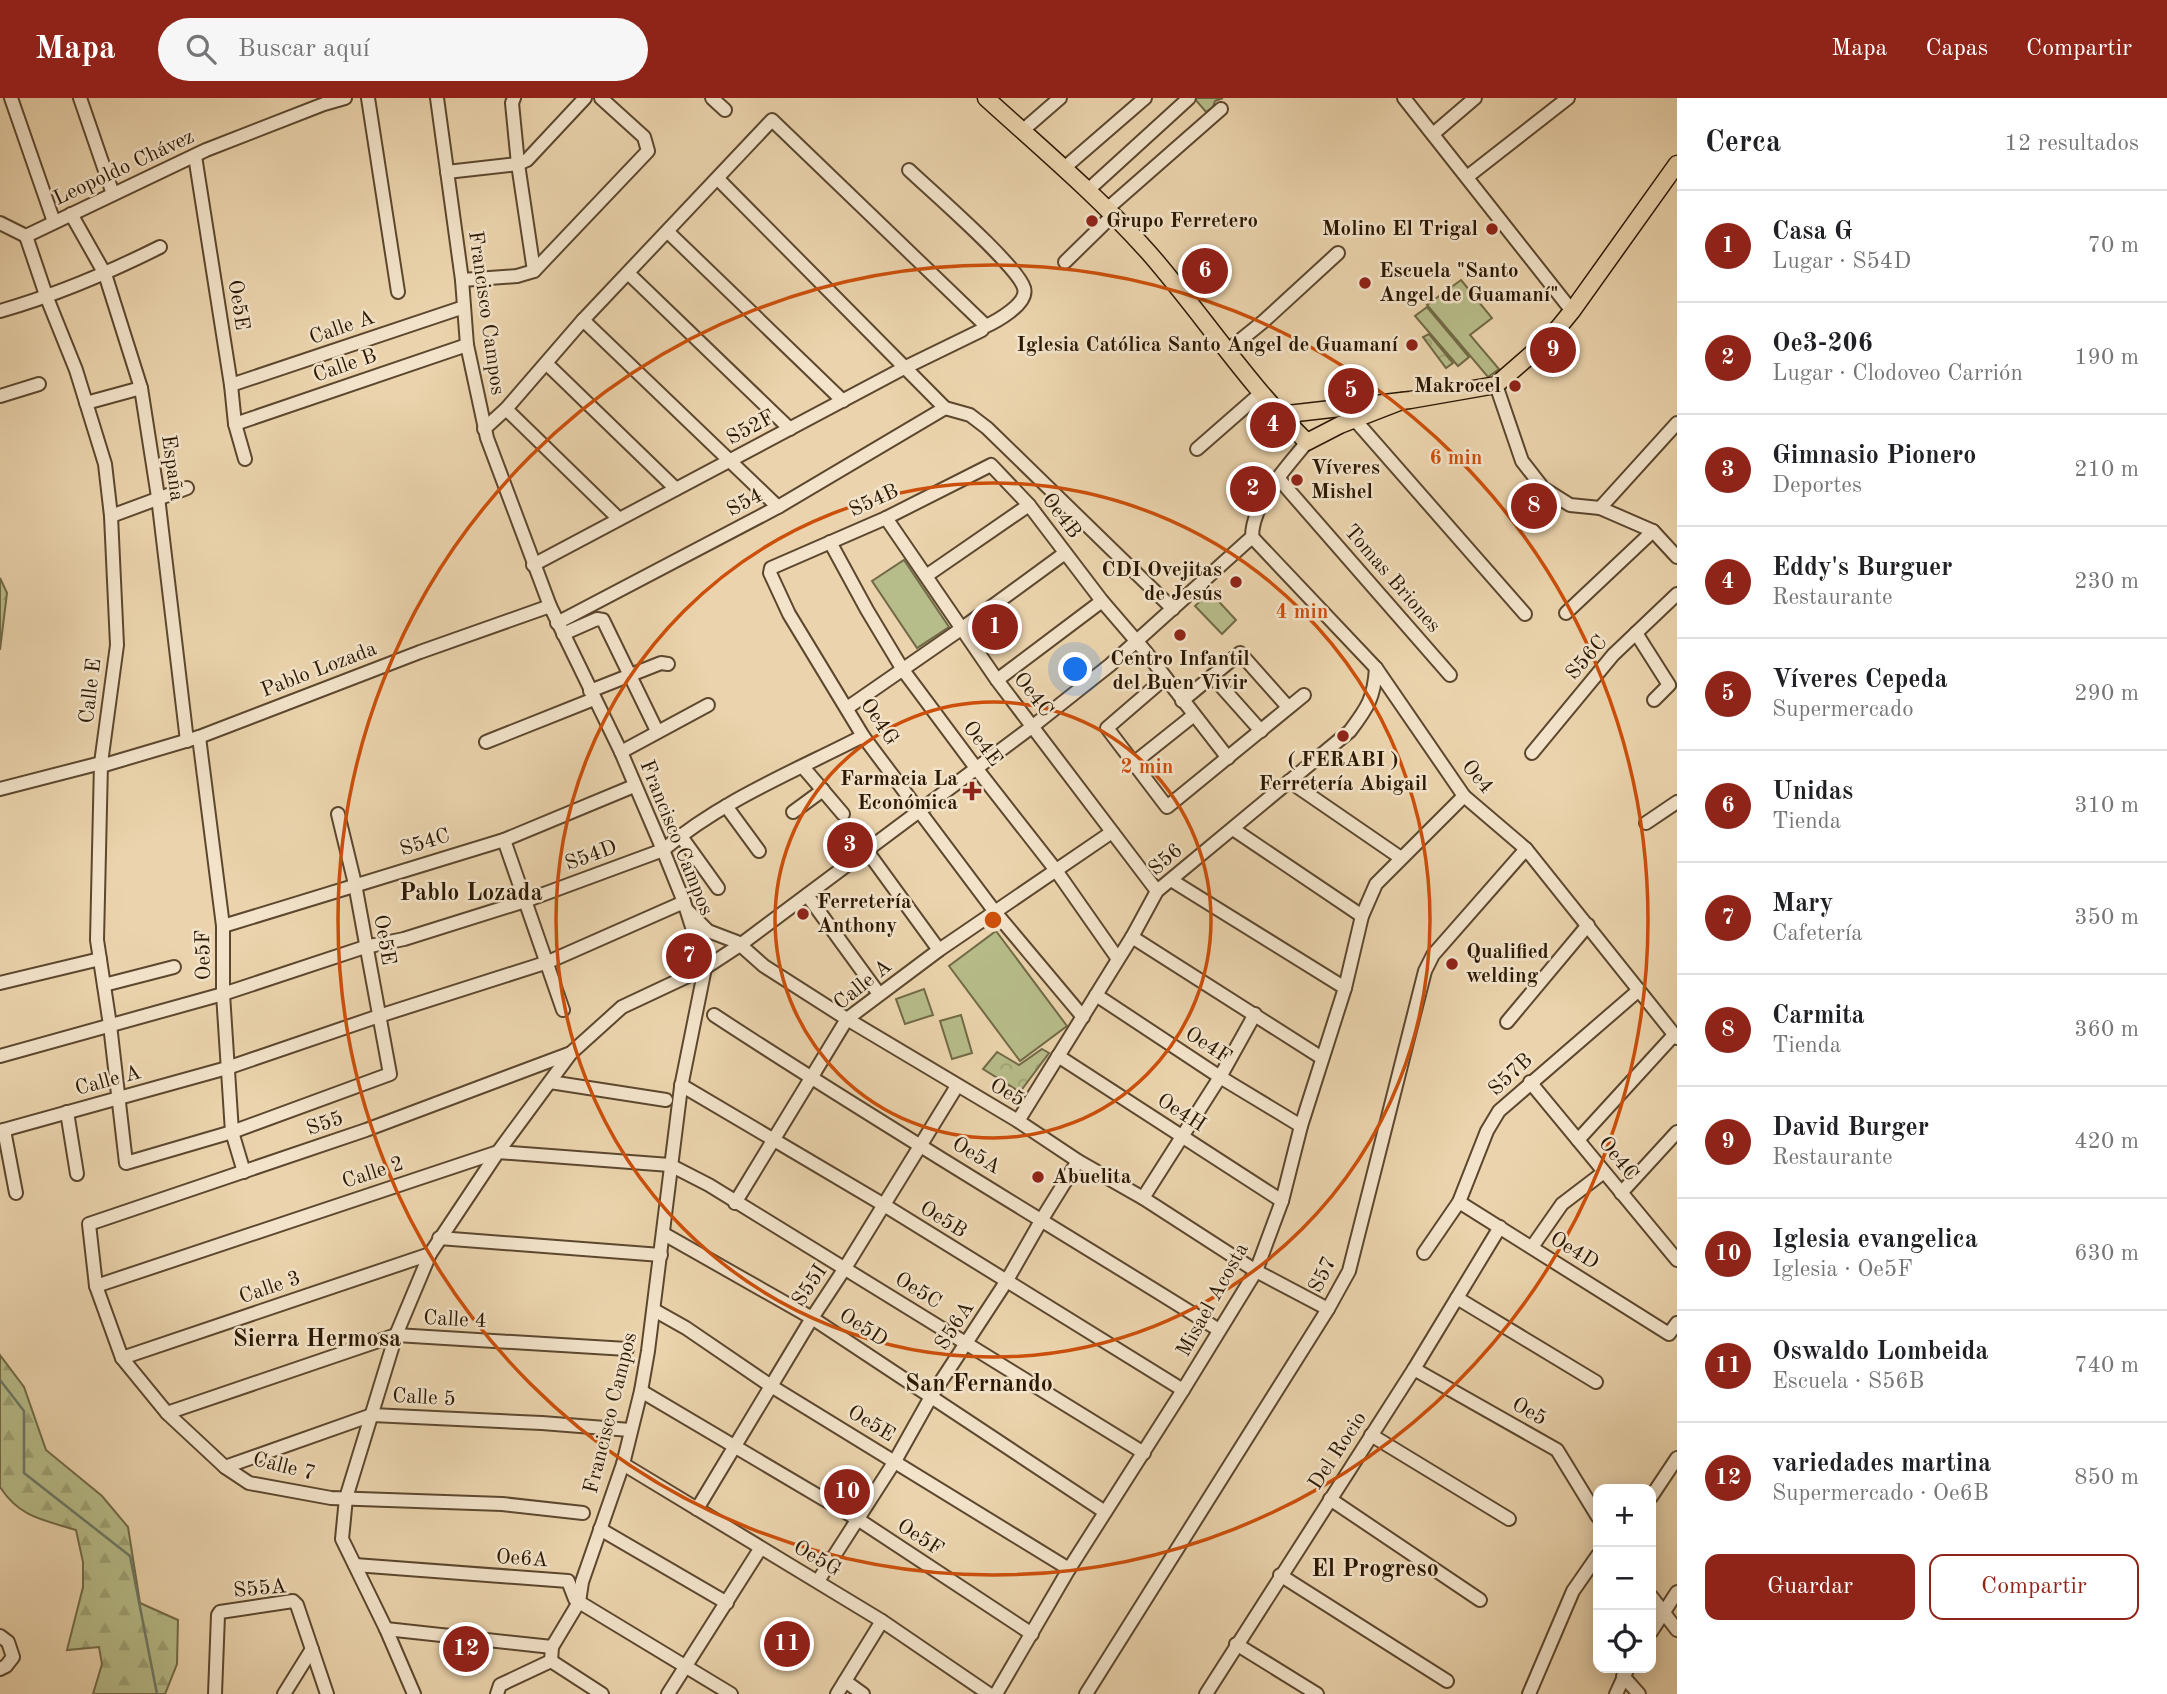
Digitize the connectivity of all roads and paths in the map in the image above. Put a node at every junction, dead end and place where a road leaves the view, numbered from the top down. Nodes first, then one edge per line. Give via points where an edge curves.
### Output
1 (11, 98) edge
2 (80, 98) edge
3 (345, 98) edge
4 (368, 98) edge
5 (437, 98) edge
6 (514, 98) edge
7 (585, 98) edge
8 (601, 98) edge
9 (712, 98) edge
10 (986, 98) edge
11 (1060, 98) edge
12 (1145, 98) edge
13 (1189, 98) edge
14 (1404, 98) edge
15 (1475, 98) edge
16 (1568, 98) edge
17 (1221, 109) dead end
18 (726, 110) dead end
19 (1022, 131) junction
20 (1433, 134) junction
21 (195, 156) junction
22 (518, 164) junction
23 (1677, 164) edge
24 (1063, 169) junction
25 (909, 170) dead end
26 (447, 172) junction
27 (1467, 177) junction
28 (718, 179) junction
29 (1087, 191) junction
30 (113, 194) junction
31 (1110, 212) junction
32 (71, 214) junction
33 (54, 222) junction
34 (0, 223) edge
35 (667, 232) junction
36 (26, 236) junction
37 (160, 247) dead end
38 (1338, 253) dead end
39 (1065, 262) dead end
40 (534, 271) junction
41 (628, 273) junction
42 (105, 274) junction
43 (462, 280) junction
44 (398, 292) dead end
45 (47, 298) junction
46 (464, 307) junction
47 (0, 311) edge
48 (1572, 311) junction
49 (583, 320) junction
50 (984, 326) junction
51 (467, 345) junction
52 (1227, 351) junction
53 (547, 364) junction
54 (904, 368) junction
55 (39, 384) dead end
56 (231, 385) junction
57 (1496, 385) junction
58 (141, 388) junction
59 (1261, 393) junction
60 (0, 396) edge
61 (844, 401) junction
62 (1402, 401) junction
63 (86, 403) junction
64 (945, 408) junction
65 (1334, 408) junction
66 (506, 409) junction
67 (1279, 415) junction
68 (1348, 422) junction
69 (1677, 423) edge
70 (235, 424) junction
71 (484, 429) junction
72 (790, 429) junction
73 (1307, 442) junction
74 (1197, 449) dead end
75 (245, 459) dead end
76 (730, 460) junction
77 (991, 465) joint
78 (1278, 478) junction
79 (187, 488) dead end
80 (676, 489) junction
81 (158, 497) junction
82 (1029, 505) junction
83 (778, 507) junction
84 (1600, 508) junction
85 (111, 516) junction
86 (886, 518) junction
87 (619, 519) junction
88 (1653, 531) junction
89 (1252, 537) junction
90 (830, 542) junction
91 (1065, 553) junction
92 (1677, 557) edge
93 (533, 565) junction
94 (771, 568) joint
95 (926, 576) junction
96 (1677, 594) edge
97 (1102, 601) junction
98 (550, 606) junction
99 (1174, 609) junction
100 (1566, 612) dead end
101 (1525, 614) dead end
102 (560, 629) junction
103 (961, 629) junction
104 (1636, 633) junction
105 (1136, 643) junction
106 (668, 664) dead end
107 (1376, 668) junction
108 (903, 670) junction
109 (1450, 675) dead end
110 (1212, 676) junction
111 (630, 677) junction
112 (1165, 678) junction
113 (997, 680) junction
114 (592, 695) junction
115 (1304, 695) dead end
116 (1654, 700) dead end
117 (1182, 701) junction
118 (708, 705) dead end
119 (1288, 707) junction
120 (847, 708) junction
121 (1194, 715) junction
122 (1034, 726) junction
123 (657, 731) junction
124 (1261, 731) junction
125 (863, 736) junction
126 (193, 739) junction
127 (486, 742) dead end
128 (621, 752) junction
129 (1532, 753) dead end
130 (1228, 758) junction
131 (1135, 762) junction
132 (101, 764) junction
133 (803, 767) junction
134 (976, 768) junction
135 (1289, 781) junction
136 (634, 786) junction
137 (0, 789) edge
138 (823, 790) junction
139 (1464, 796) junction
140 (1677, 802) edge
141 (726, 806) junction
142 (921, 811) junction
143 (793, 812) dead end
144 (338, 814) dead end
145 (844, 814) dead end
146 (1646, 823) dead end
147 (1233, 829) junction
148 (1112, 832) junction
149 (680, 835) junction
150 (504, 840) junction
151 (663, 849) junction
152 (1525, 849) junction
153 (759, 851) dead end
154 (867, 851) junction
155 (1401, 858) junction
156 (1055, 869) junction
157 (1171, 880) junction
158 (355, 884) junction
159 (718, 888) dead end
160 (1157, 891) junction
161 (807, 895) junction
162 (525, 901) junction
163 (685, 906) junction
164 (995, 912) junction
165 (1362, 916) junction
166 (1588, 925) junction
167 (223, 926) junction
168 (1132, 937) junction
169 (740, 945) junction
170 (365, 947) junction
171 (939, 950) junction
172 (1118, 959) junction
173 (100, 960) junction
174 (548, 962) junction
175 (174, 967) dead end
176 (705, 968) junction
177 (0, 982) edge
178 (104, 985) junction
179 (1345, 988) junction
180 (1639, 990) junction
181 (223, 994) junction
182 (879, 994) junction
183 (1096, 995) junction
184 (563, 1010) dead end
185 (1255, 1014) junction
186 (714, 1015) dead end
187 (379, 1016) junction
188 (1083, 1017) junction
189 (846, 1019) junction
190 (1507, 1023) dead end
191 (110, 1025) junction
192 (1676, 1036) edge
193 (571, 1053) junction
194 (0, 1056) edge
195 (1058, 1056) junction
196 (1322, 1058) junction
197 (227, 1068) junction
198 (809, 1077) junction
199 (1220, 1077) junction
200 (550, 1082) junction
201 (1530, 1082) junction
202 (681, 1085) junction
203 (957, 1086) junction
204 (118, 1099) junction
205 (666, 1100) dead end
206 (67, 1112) junction
207 (1018, 1121) junction
208 (1301, 1126) junction
209 (2, 1131) edge
210 (232, 1132) junction
211 (1677, 1132) edge
212 (1183, 1137) junction
213 (1578, 1140) junction
214 (773, 1141) junction
215 (921, 1146) junction
216 (498, 1152) junction
217 (1078, 1161) junction
218 (670, 1165) junction
219 (244, 1172) junction
220 (1604, 1172) junction
221 (77, 1174) dead end
222 (16, 1193) dead end
223 (1620, 1193) junction
224 (1143, 1198) junction
225 (1282, 1201) junction
226 (1459, 1202) junction
227 (736, 1203) junction
228 (884, 1205) junction
229 (1042, 1219) junction
230 (89, 1224) joint
231 (1500, 1227) junction
232 (664, 1234) junction
233 (439, 1238) junction
234 (1532, 1247) junction
235 (1424, 1253) dead end
236 (1675, 1253) edge
237 (430, 1254) junction
238 (661, 1255) junction
239 (845, 1268) junction
240 (1256, 1271) junction
241 (1006, 1282) junction
242 (96, 1286) junction
243 (1457, 1298) junction
244 (1328, 1309) junction
245 (654, 1310) junction
246 (812, 1318) junction
247 (1677, 1323) edge
248 (1219, 1330) junction
249 (396, 1335) junction
250 (967, 1344) junction
251 (626, 1349) dead end
252 (122, 1358) junction
253 (1414, 1368) junction
254 (1596, 1382) dead end
255 (771, 1386) junction
256 (1183, 1390) junction
257 (641, 1391) junction
258 (932, 1395) junction
259 (167, 1413) junction
260 (372, 1415) junction
261 (630, 1430) junction
262 (1371, 1435) junction
263 (735, 1447) junction
264 (1144, 1452) junction
265 (1677, 1458) edge
266 (895, 1461) junction
267 (622, 1464) junction
268 (225, 1467) junction
269 (1656, 1490) edge
270 (346, 1498) junction
271 (1330, 1499) junction
272 (697, 1509) junction
273 (1593, 1509) edge
274 (1105, 1512) junction
275 (583, 1513) dead end
276 (1508, 1519) dead end
277 (859, 1520) junction
278 (600, 1529) junction
279 (760, 1549) junction
280 (1593, 1562) edge
281 (355, 1565) junction
282 (1069, 1569) junction
283 (1280, 1575) junction
284 (818, 1581) junction
285 (1677, 1592) edge
286 (1480, 1600) dead end
287 (579, 1602) junction
288 (727, 1603) junction
289 (1656, 1604) edge
290 (1663, 1614) junction
291 (882, 1621) junction
292 (1656, 1624) edge
293 (386, 1629) junction
294 (1677, 1630) edge
295 (1032, 1634) junction
296 (0, 1636) edge
297 (1236, 1644) junction
298 (552, 1647) junction
299 (312, 1649) junction
300 (551, 1661) junction
301 (686, 1666) junction
302 (0, 1669) edge
303 (1626, 1673) edge
304 (1627, 1673) edge
305 (845, 1681) junction
306 (1447, 1681) dead end
307 (215, 1694) edge
308 (284, 1694) edge
309 (327, 1694) edge
310 (414, 1694) edge
311 (497, 1694) edge
312 (602, 1694) edge
313 (668, 1694) edge
314 (731, 1694) edge
315 (837, 1694) edge
316 (863, 1694) edge
317 (989, 1694) edge
318 (996, 1694) edge
319 (1086, 1694) edge
320 (1206, 1694) edge
321 (1317, 1694) edge
322 (1529, 1694) edge
323 (1616, 1694) edge
324 (1639, 1694) edge

1 - 33 street
2 - 30 street
3 - 21 street, Leopoldo Chávez
4 - 44 street
5 - 26 street, Francisco Campos
6 - 22 street
7 - 22 street
8 - 40 street via 644,137 648,151
9 - 18 street
10 - 19 main road
11 - 19 street
12 - 24 street
13 - 29 street
14 - 20 street
15 - 20 street
16 - 27 street
17 - 31 street
19 - 24 main road
20 - 27 street
21 - 30 street, Leopoldo Chávez
21 - 56 street, Oe5E
22 - 26 street
22 - 40 street
23 - 48 main road
24 - 29 main road
25 - 50 street, S52F via 1007,264 1024,288 1017,306
26 - 43 street, Francisco Campos
27 - 48 street
28 - 35 street
28 - 50 street via 774,121
28 - 54 street
29 - 31 main road
30 - 32 street, Leopoldo Chávez
31 - 39 street
31 - 52 main road via 1150,254
32 - 33 street, Leopoldo Chávez
32 - 42 street, España
33 - 36 street, Leopoldo Chávez
34 - 36 street
35 - 41 street
35 - 61 street
36 - 45 street, Calle E
37 - 42 street
38 - 52 street
40 - 43 street
41 - 49 street
41 - 72 street
42 - 45 street
42 - 58 street, España
43 - 46 street, Francisco Campos
45 - 47 street
45 - 63 street, Calle E
46 - 51 street, Francisco Campos
46 - 56 street, Calle A
48 - 57 main road via 1550,338
49 - 53 street
49 - 76 street
50 - 54 street, S52F
51 - 70 street, Calle B
51 - 71 street, Francisco Campos
52 - 59 main road
53 - 66 street
53 - 80 street
54 - 61 street, S52F
54 - 64 street
55 - 60 street
56 - 70 street, Oe5E
57 - 62 main road
57 - 84 street via 1522,461 1538,483 1570,505
58 - 63 street
58 - 81 street, España
59 - 67 main road
59 - 74 street
61 - 72 street, S52F
62 - 65 main road
62 - 68 main road
63 - 85 street, Calle E via 105,464
64 - 83 street, S54
64 - 99 street via 970,415 988,428
65 - 67 main road
65 - 68 main road
66 - 71 street
66 - 87 street
67 - 73 main road
68 - 73 main road
68 - 101 street
69 - 84 street
70 - 75 street, Oe5E
71 - 93 street, Francisco Campos
72 - 76 street, S52F
73 - 78 street
76 - 80 street, S52F
76 - 83 street
77 - 82 street, Oe4B
77 - 86 street, S54B
78 - 89 street via 1254,518
78 - 109 street, Tomas Briones
79 - 81 street
80 - 87 street, S52F
81 - 85 street
81 - 126 street, España
82 - 91 street, Oe4B
82 - 95 street
83 - 102 street, S54
84 - 88 street
85 - 132 street, Calle E via 117,645
86 - 90 street, S54B
86 - 95 street, Oe4C
87 - 93 street, S52F
88 - 92 street
88 - 100 street
89 - 99 street
89 - 107 street, Oe4
90 - 94 street, S54B
90 - 108 street, Oe4E
91 - 97 street, Oe4B
91 - 103 street
93 - 98 street, Francisco Campos
94 - 120 street, Oe4G via 789,614
95 - 103 street, Oe4C
96 - 104 street, S56C
97 - 105 street, Oe4B
97 - 113 street
98 - 102 street, Francisco Campos
98 - 126 street, Pablo Lozada
99 - 105 street
102 - 111 street via 603,620
102 - 114 street, Francisco Campos
103 - 108 street
103 - 113 street, Oe4C
104 - 116 street via 1669,685
104 - 129 street, S56C
105 - 112 street, Oe4B
105 - 122 street
106 - 111 street
107 - 135 street, S56 via 1374,692 1350,731
107 - 139 street, Oe4
108 - 120 street
108 - 134 street, Oe4E
110 - 117 street
110 - 119 street via 1240,653
110 - 124 street
111 - 114 street
111 - 123 street
112 - 117 street, Oe4B
112 - 131 street via 1107,726
113 - 122 street, Oe4C
114 - 127 street
114 - 128 street, Francisco Campos
115 - 119 street
117 - 121 street, Oe4B
118 - 123 street
119 - 124 street
120 - 125 street, Oe4G
121 - 130 street, Oe4B
121 - 131 street
122 - 134 street
122 - 148 street, Oe4C
123 - 128 street
124 - 130 street
125 - 133 street, S54D
125 - 142 street, Oe4G
126 - 132 street, Pablo Lozada
126 - 167 street, Oe5F
128 - 136 street, Francisco Campos
130 - 131 street via 1167,807
132 - 137 street, Pablo Lozada
132 - 173 street, Calle E
133 - 138 street
133 - 141 street, S54D
134 - 142 street
134 - 156 street, Oe4E
135 - 147 street, S56
135 - 155 street
136 - 150 street, S54C
136 - 151 street, Francisco Campos
138 - 143 street
138 - 145 street
139 - 152 street, Oe4
139 - 155 street, Misael Acosta
140 - 146 street
141 - 149 street, S54D
141 - 153 street
142 - 154 street
142 - 164 street, Oe4G
144 - 158 street, Oe5E
147 - 157 street, S56
147 - 165 street
148 - 156 street, Calle A
148 - 160 street, Oe4C
149 - 151 street, S54D
149 - 159 street
150 - 158 street, S54C
150 - 162 street
151 - 162 street, S54D
151 - 163 street, Francisco Campos
152 - 166 street, Oe4
152 - 244 street, S57 via 1433,955 1425,971 1349,1271
154 - 161 street
154 - 171 street
155 - 165 street, Misael Acosta via 1376,884
156 - 164 street, Calle A
156 - 172 street, Oe4E
157 - 160 street, S56
157 - 179 street
158 - 167 street, S54C
158 - 170 street, Oe5E
160 - 168 street, S56
161 - 169 street
161 - 182 street
162 - 170 street, S54D
162 - 174 street
163 - 169 street, Oe5 via 708,931
163 - 174 street
163 - 176 street, Francisco Campos
164 - 171 street, Calle A
164 - 188 street, Oe4G
165 - 179 street, Misael Acosta
166 - 180 street, Oe4
166 - 190 street
167 - 181 street, Oe5F
168 - 172 street, S56
168 - 185 street
169 - 176 street
169 - 189 street, Oe5
170 - 181 street, S54D
170 - 187 street, Oe5E
171 - 182 street, Calle A
172 - 183 street, S56
173 - 177 street
173 - 178 street, Calle E
174 - 184 street
174 - 187 street
175 - 178 street
176 - 193 street via 622,1007
176 - 202 street, Francisco Campos
178 - 191 street, Calle E
179 - 196 street, Misael Acosta
180 - 192 street, Oe4
180 - 201 street, S57B
181 - 191 street, S54D
181 - 197 street, Oe5F
182 - 189 street, Calle A
183 - 188 street, S56
183 - 199 street, Oe4F
185 - 196 street
185 - 199 street
186 - 198 street, Oe5A
187 - 197 street
187 - 210 street, Oe5E via 390,1074
188 - 195 street, S56
189 - 198 street, Calle A
189 - 203 street, Oe5
191 - 194 street, S54D
191 - 204 street, Calle E
192 - 213 street
193 - 200 street
193 - 219 street, S55
195 - 207 street, S56
195 - 212 street, Oe4H
196 - 208 street, Misael Acosta
197 - 204 street, Calle A
197 - 210 street, Oe5F
198 - 214 street, Calle A
198 - 215 street, Oe5A
199 - 208 street, Oe4F
199 - 212 street
200 - 205 street
200 - 216 street
201 - 213 street, Oe4C
201 - 226 street, S57B via 1499,1111 1487,1131
202 - 214 street, Oe5B
202 - 218 street, Francisco Campos
203 - 207 street, Oe5
203 - 215 street, S55I
204 - 206 street, Calle A
204 - 210 street, Calle E via 126,1163
206 - 209 street, Calle A
206 - 221 street
207 - 217 street, Oe5
208 - 225 street, Misael Acosta
209 - 222 street
210 - 219 street, Oe5F
211 - 223 street
212 - 224 street
212 - 225 street, Oe4H
213 - 220 street, Oe4C
214 - 227 street, Calle A
214 - 228 street, Oe5B
215 - 228 street, S55I
215 - 229 street, Oe5A
216 - 218 street, Calle 2
216 - 233 street
216 - 242 street, Calle 2
217 - 224 street, Oe5
217 - 229 street, S56A
218 - 227 street, Oe5C
218 - 232 street, Francisco Campos
219 - 230 street, S55
220 - 223 street, Oe4C
220 - 234 street via 1562,1204
223 - 236 street, Oe4C
224 - 240 street, Oe5
225 - 240 street, Misael Acosta
226 - 231 street, Oe4D
226 - 235 street, S57B
227 - 239 street, Oe5C
228 - 239 street, S55I
228 - 241 street, Oe5B
229 - 241 street, S56A
229 - 248 street, Oe5A
230 - 242 street, Calle 7
231 - 234 street, Oe4D
231 - 243 street, Del Rocio
232 - 238 street, Francisco Campos
232 - 246 street, Oe5D
233 - 237 street
233 - 238 street
234 - 247 street, Oe4D via 1669,1334
237 - 249 street
237 - 252 street, Calle 3
238 - 245 street, Francisco Campos
239 - 246 street, S55I
239 - 250 street, Oe5C
240 - 244 street, Oe5
240 - 248 street, Misael Acosta
241 - 250 street, S56A
241 - 256 street, Oe5B
242 - 252 street, Calle 7
243 - 253 street, Del Rocio
243 - 254 street
244 - 319 street, S57
245 - 255 street, Oe5E
245 - 257 street, Francisco Campos
246 - 255 street, S55I
246 - 258 street, Oe5D
248 - 256 street, Misael Acosta
249 - 251 street, Calle 4
249 - 259 street, Calle 4
249 - 260 street
250 - 258 street, S56A
250 - 264 street, Oe5C
252 - 259 street, Calle 7
253 - 262 street, Del Rocio
253 - 273 street, Oe5 via 1557,1450
255 - 263 street, S55I
255 - 266 street, Oe5E
256 - 264 street, Misael Acosta
257 - 261 street, Francisco Campos
257 - 263 street, Oe5F
258 - 266 street, S56A
258 - 274 street, Oe5D
259 - 268 street, Calle 7
260 - 261 street, Calle 5
260 - 268 street, Calle 5
260 - 270 street
261 - 267 street, Francisco Campos
262 - 271 street, Del Rocio
262 - 276 street
263 - 272 street, S55I
263 - 277 street, Oe5F
264 - 274 street, Misael Acosta
265 - 269 street
266 - 277 street, S56A
266 - 282 street, Oe5E
267 - 272 street, Oe5G
267 - 278 street, Francisco Campos
268 - 270 street, Calle 7 via 249,1483
270 - 275 street, Calle 7 via 502,1504
270 - 281 street via 342,1539
271 - 283 street, Del Rocio
271 - 286 street
272 - 279 street, Oe5G
274 - 282 street, Misael Acosta
277 - 284 street, S56A
277 - 295 street, Oe5F
278 - 287 street, Francisco Campos
278 - 288 street
279 - 284 street, Oe5G
279 - 288 street
280 - 322 street via 1573,1591
281 - 287 street, Oe6A via 568,1581
281 - 293 street
282 - 295 street, Misael Acosta
283 - 297 street, Del Rocio
283 - 306 street
284 - 291 street, Oe5G
285 - 290 street
287 - 298 street, Francisco Campos
287 - 301 street, Oe6A
288 - 301 street
289 - 290 street
290 - 292 street
290 - 294 street
291 - 305 street
291 - 317 street, Oe5G
293 - 298 street
293 - 310 street
295 - 318 street, Misael Acosta
296 - 302 street via 8,1642 13,1657
297 - 320 street, Del Rocio
297 - 321 street
298 - 300 street, Francisco Campos
299 - 307 street, S55A via 293,1601 220,1612
299 - 308 street
299 - 309 street
300 - 311 street via 500,1685
300 - 312 street
301 - 313 street
301 - 314 street, Oe6A
303 - 323 street
304 - 324 street
305 - 315 street
305 - 316 street

